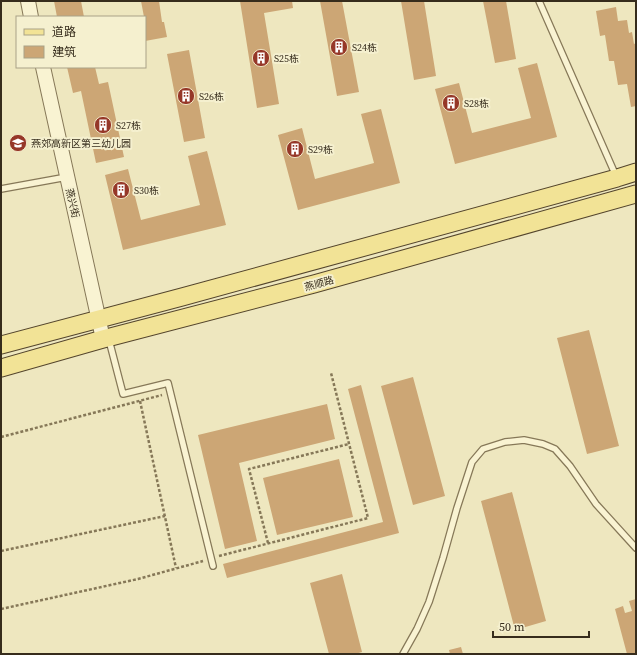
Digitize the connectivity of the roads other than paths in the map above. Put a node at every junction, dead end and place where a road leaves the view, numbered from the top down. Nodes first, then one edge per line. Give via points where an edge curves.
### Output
1 (28, 1) edge
2 (539, 1) edge
3 (32, 16) edge
4 (43, 68) edge
5 (636, 172) edge
6 (67, 176) junction
7 (617, 178) junction
8 (1, 189) edge
9 (636, 194) edge
10 (99, 319) junction
11 (106, 339) junction
12 (1, 345) edge
13 (1, 368) edge
14 (636, 548) edge
15 (213, 566) dead end
16 (403, 654) edge

1 - 3 street
2 - 7 lane
4 - 6 street, 燕兴街
5 - 7 main road
6 - 8 lane
6 - 10 street, 燕兴街
7 - 10 main road
9 - 11 main road, 燕顺路
10 - 11 street, 燕兴街
10 - 12 main road
11 - 13 main road, 燕顺路
11 - 15 lane via 123,394 168,383
14 - 16 lane via 596,504 570,466 555,450 543,444 524,440 505,442 483,449 472,462 429,602

